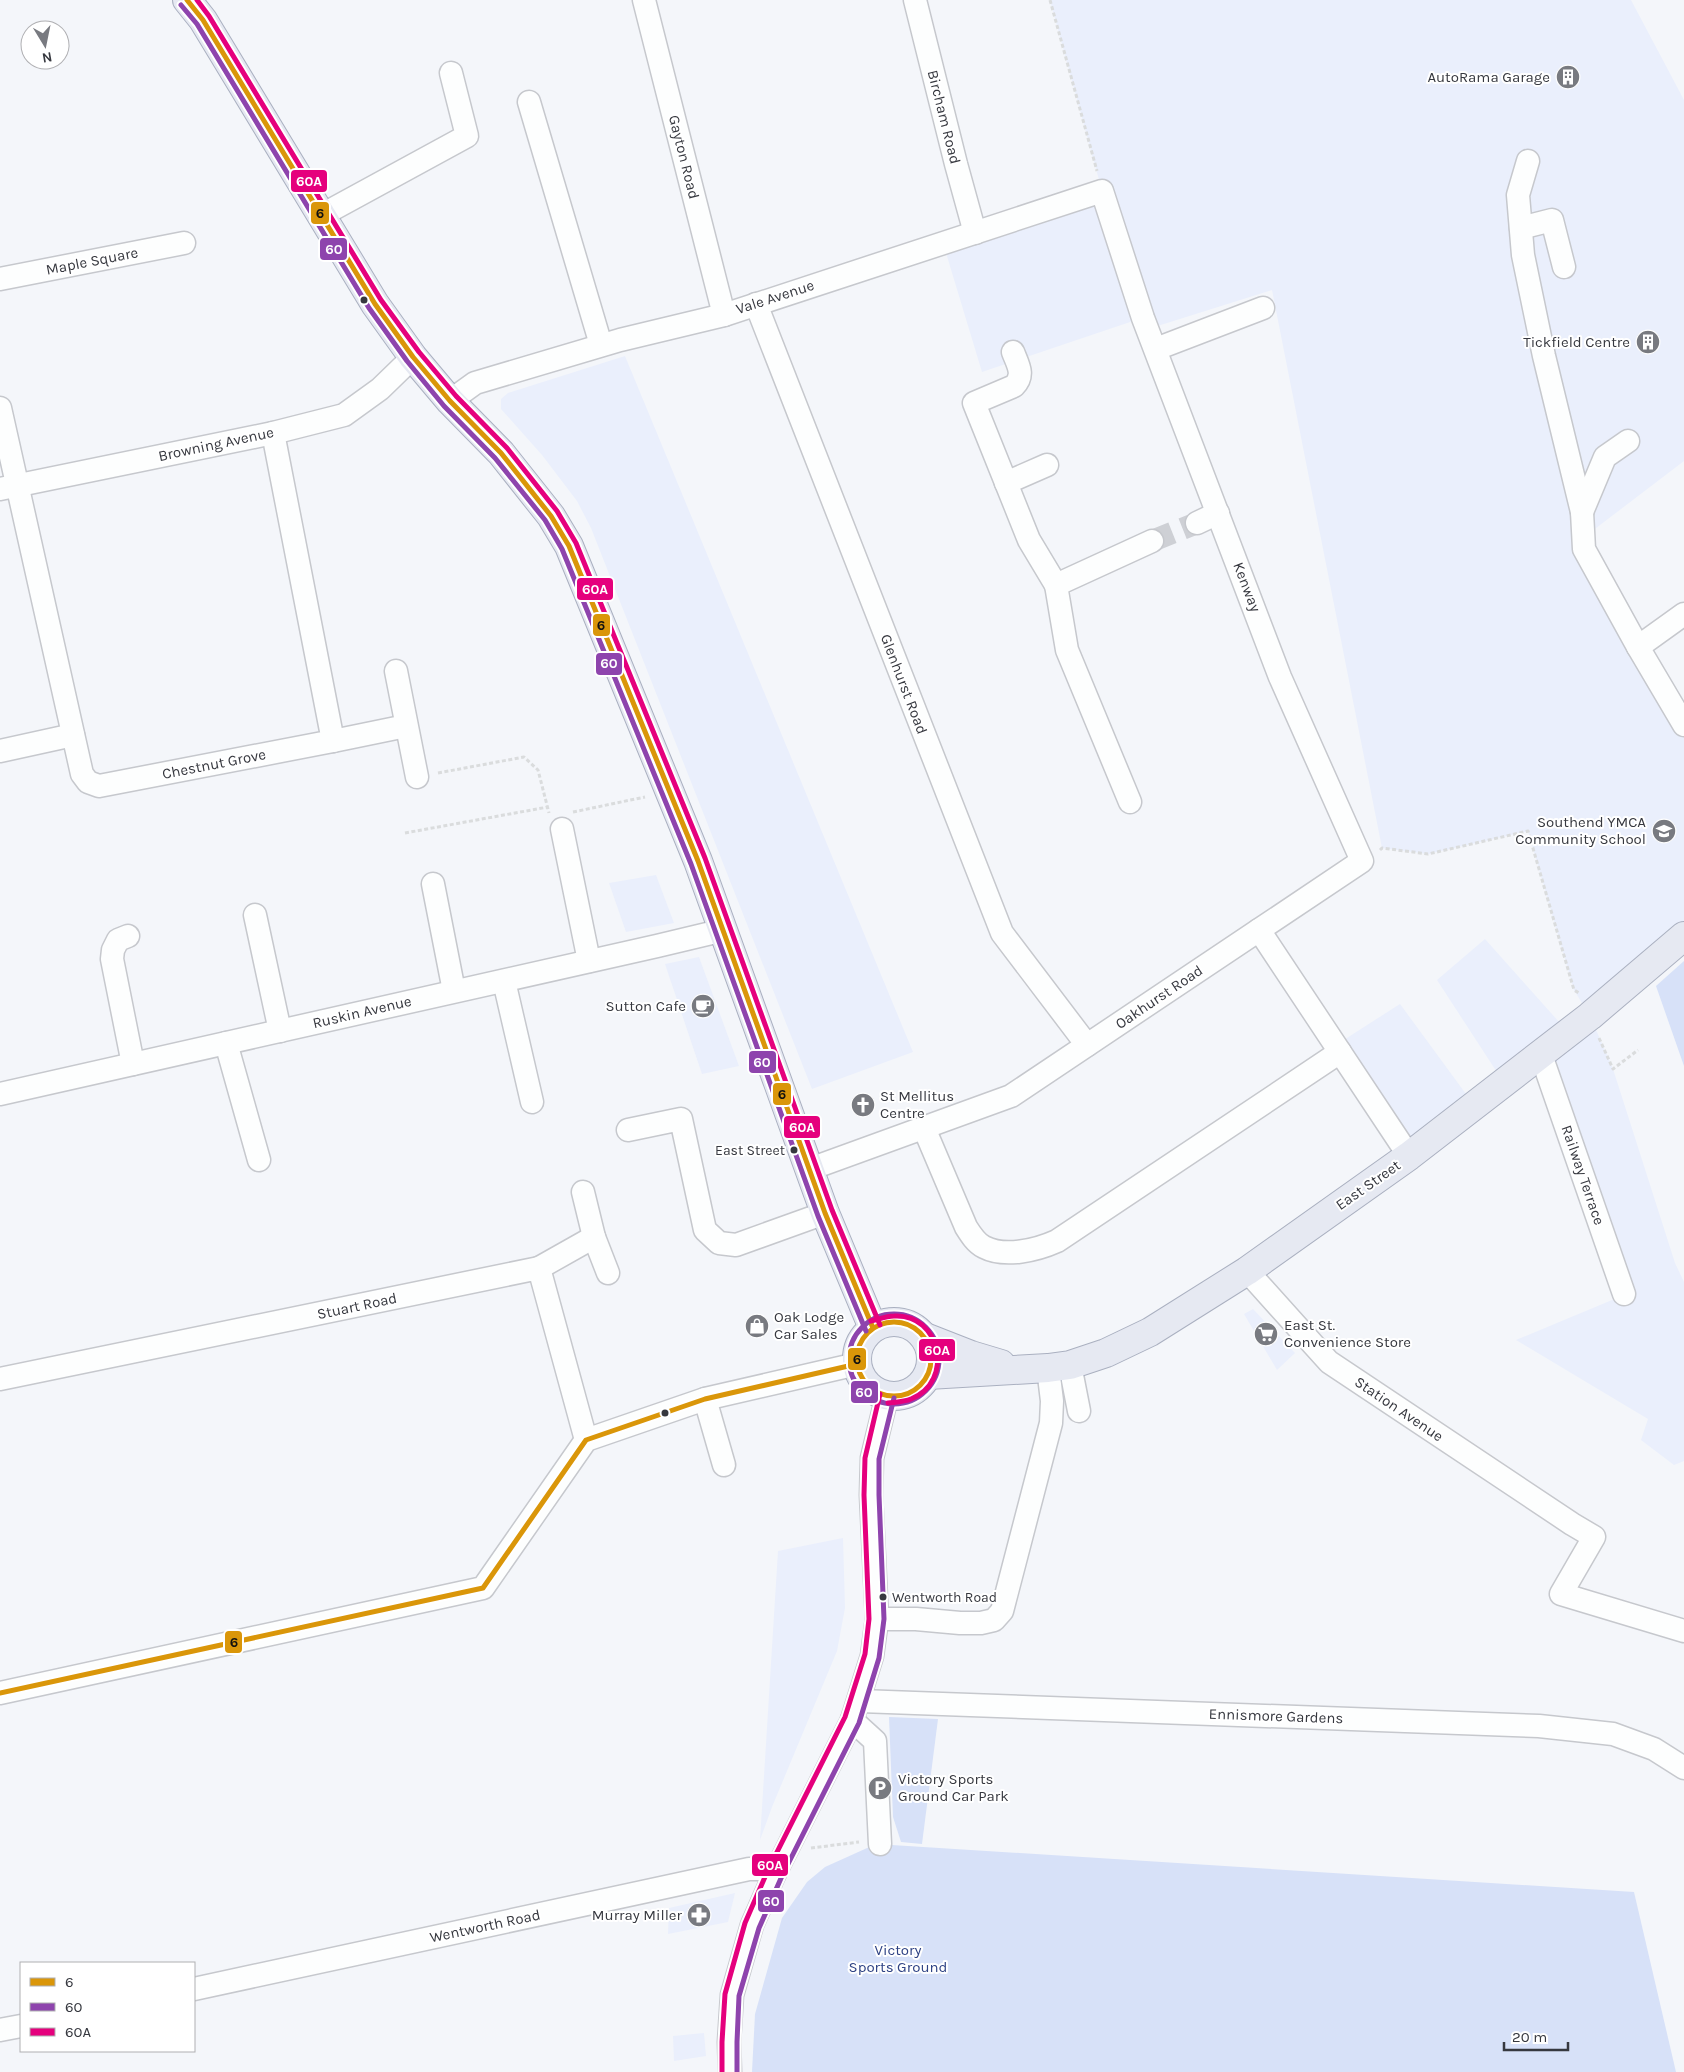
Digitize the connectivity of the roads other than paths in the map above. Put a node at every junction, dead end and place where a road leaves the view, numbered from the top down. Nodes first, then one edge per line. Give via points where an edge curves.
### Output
1 (187, 0) edge
2 (644, 0) edge
3 (915, 0) edge
4 (451, 73) dead end
5 (529, 102) dead end
6 (1528, 161) dead end
7 (1102, 191) joint
8 (322, 215) junction
9 (1521, 228) junction
10 (975, 233) junction
11 (184, 243) dead end
12 (1564, 267) dead end
13 (0, 280) edge
14 (756, 304) junction
15 (1263, 308) dead end
16 (724, 314) junction
17 (602, 346) junction
18 (1156, 349) junction
19 (1013, 352) dead end
20 (413, 358) junction
21 (450, 401) junction
22 (0, 408) edge
23 (273, 432) junction
24 (1628, 441) dead end
25 (1047, 464) dead end
26 (1006, 483) junction
27 (8, 487) edge
28 (1582, 512) junction
29 (1218, 513) junction
30 (1197, 522) tunnel mouth
31 (1152, 541) tunnel mouth
32 (1056, 585) junction
33 (1684, 614) edge
34 (1638, 648) junction
35 (396, 671) dead end
36 (1684, 725) edge
37 (406, 726) junction
38 (73, 736) junction
39 (333, 741) junction
40 (0, 751) edge
41 (418, 777) road end
42 (1130, 802) dead end
43 (560, 819) road end
44 (433, 884) dead end
45 (254, 915) dead end
46 (724, 930) junction
47 (1258, 930) junction
48 (128, 936) dead end
49 (1679, 941) edge
50 (589, 961) junction
51 (504, 981) junction
52 (454, 992) junction
53 (280, 1031) junction
54 (226, 1043) junction
55 (1088, 1045) junction
56 (1340, 1052) junction
57 (1541, 1055) junction
58 (133, 1064) junction
59 (0, 1094) edge
60 (532, 1102) dead end
61 (924, 1128) junction
62 (628, 1130) dead end
63 (1409, 1156) junction
64 (259, 1160) dead end
65 (810, 1169) junction
66 (583, 1192) dead end
67 (825, 1213) junction
68 (594, 1237) junction
69 (539, 1268) junction
70 (1247, 1271) junction
71 (608, 1273) dead end
72 (1624, 1294) dead end
73 (873, 1328) junction
74 (925, 1337) junction
75 (857, 1364) junction
76 (1059, 1366) junction
77 (1017, 1369) junction
78 (928, 1375) junction
79 (0, 1379) edge
80 (887, 1396) junction
81 (705, 1399) junction
82 (1079, 1411) dead end
83 (586, 1440) junction
84 (724, 1465) dead end
85 (877, 1619) junction
86 (1684, 1631) edge
87 (0, 1693) edge
88 (856, 1711) junction
89 (1684, 1768) edge
90 (880, 1842) road end
91 (776, 1873) junction
92 (195, 1989) edge
93 (20, 2026) edge
94 (0, 2030) edge
95 (730, 2072) edge

1 - 8 main road via 203,20
2 - 16 street, Gayton Road
3 - 10 street, Bircham Road
4 - 8 street via 467,136
5 - 17 street
6 - 9 street via 1518,195
7 - 10 street, Vale Avenue
7 - 18 street, Kenway
8 - 20 main road via 375,304
9 - 12 street via 1552,220
9 - 28 street via 1523,255 1544,356
10 - 14 street, Vale Avenue
11 - 13 street, Maple Square
14 - 16 street, Vale Avenue
14 - 55 street, Glenhurst Road via 1002,933
15 - 18 street
16 - 17 street, Vale Avenue
17 - 21 street, Vale Avenue via 475,383
18 - 29 street, Kenway
19 - 26 street via 1020,368 1018,382 974,402
20 - 21 main road
20 - 23 street, Browning Avenue via 344,415
21 - 46 main road via 501,454 551,516 569,546
22 - 27 street
23 - 27 street, Browning Avenue
23 - 39 street
24 - 28 street via 1606,457
25 - 26 street
26 - 32 street via 1029,540
27 - 38 street, Chestnut Grove
28 - 34 street via 1584,549
29 - 30 street
29 - 47 street, Kenway via 1280,677 1362,861
31 - 32 street
32 - 42 street via 1067,650
33 - 34 street
34 - 36 street
35 - 37 street
37 - 39 street, Chestnut Grove
37 - 41 street
38 - 39 street, Chestnut Grove via 82,774 88,782 100,786
38 - 40 street
43 - 50 street
44 - 52 street
45 - 53 street
46 - 50 street, Ruskin Avenue
46 - 65 main road
47 - 55 street, Oakhurst Road
47 - 56 street
48 - 58 street via 118,940 112,959
49 - 57 main road, East Street via 1596,1020
50 - 51 street, Ruskin Avenue
51 - 52 street, Ruskin Avenue
51 - 60 street
52 - 53 street, Ruskin Avenue
53 - 54 street, Ruskin Avenue
54 - 58 street, Ruskin Avenue
54 - 64 street
55 - 61 street, Oakhurst Road via 1011,1096
56 - 61 street via 1057,1242 1042,1248 997,1251 974,1240
56 - 63 street
57 - 63 main road, East Street
57 - 72 street, Railway Terrace
58 - 59 street, Ruskin Avenue
61 - 65 street, Oakhurst Road
62 - 67 street via 681,1118 705,1230 719,1243 736,1246
63 - 70 main road, East Street
65 - 67 main road
66 - 68 street
67 - 73 main road
68 - 69 street, Stuart Road
68 - 71 street
69 - 79 street, Stuart Road
69 - 83 street
70 - 76 main road, East Street via 1150,1332 1106,1353
70 - 86 street, Station Avenue via 1329,1362 1594,1537 1561,1594
73 - 74 main road via 901,1322 914,1327
73 - 75 main road via 860,1344
74 - 77 main road, East Street
74 - 78 main road via 932,1362
75 - 80 main road via 867,1385
75 - 81 street
76 - 77 main road, East Street
76 - 82 street
76 - 85 street via 1051,1423 1002,1611 994,1620 981,1623
77 - 78 main road, East Street
78 - 80 main road via 911,1392
80 - 85 street via 872,1458 870,1494
81 - 83 street
81 - 84 street
83 - 87 street via 483,1588
85 - 88 street via 872,1656
88 - 89 street, Ennismore Gardens via 1539,1726 1613,1734 1654,1749
88 - 90 street via 875,1741
88 - 91 street
91 - 92 street, Wentworth Road via 749,1869
91 - 95 street via 752,1925 732,1996
93 - 94 street

